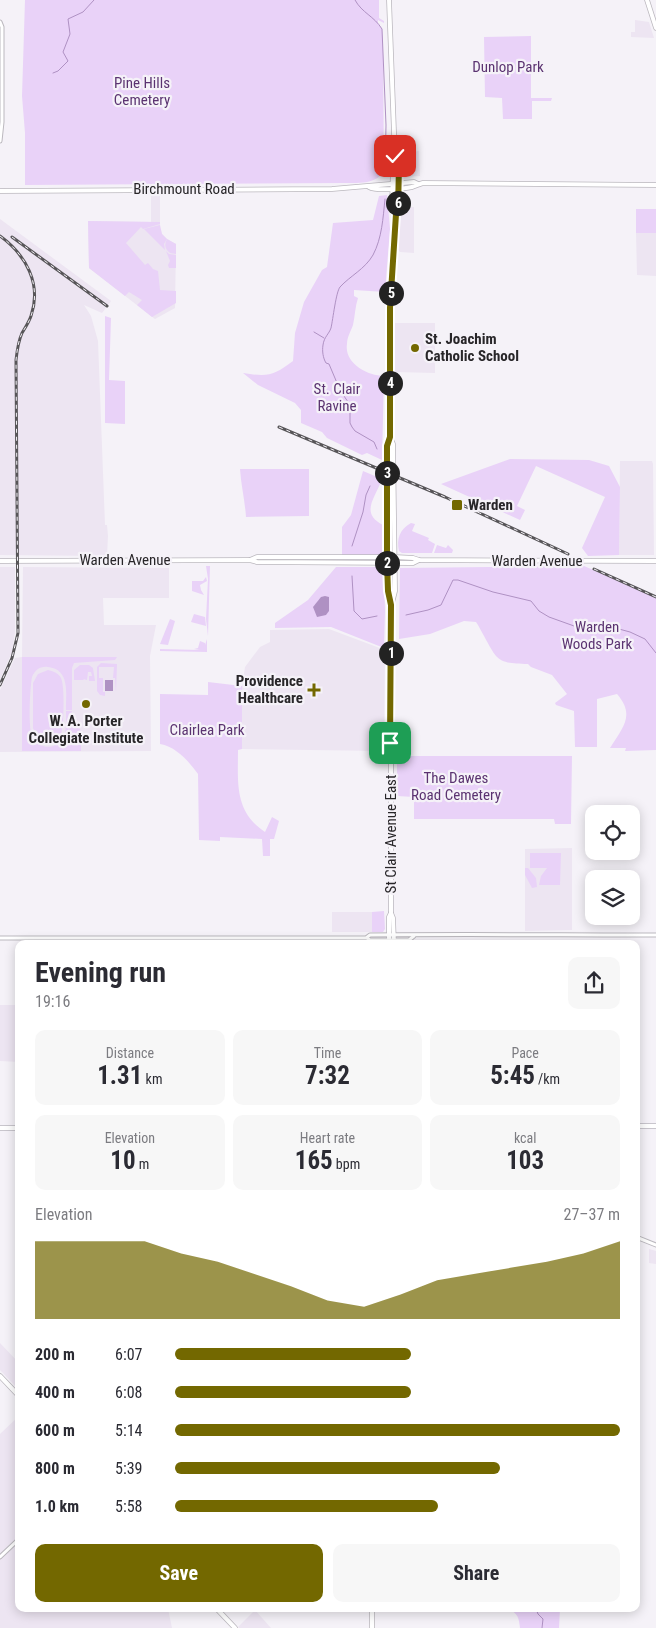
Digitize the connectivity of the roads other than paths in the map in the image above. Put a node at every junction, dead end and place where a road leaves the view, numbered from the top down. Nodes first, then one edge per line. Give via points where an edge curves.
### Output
1 (389, 0) edge
2 (646, 0) edge
3 (0, 22) edge
4 (656, 28) edge
5 (0, 140) edge
6 (395, 159) junction
7 (656, 185) edge
8 (392, 186) junction
9 (398, 186) junction
10 (0, 191) edge
11 (396, 214) junction
12 (390, 437) junction
13 (387, 557) junction
14 (394, 557) junction
15 (250, 560) junction
16 (419, 560) junction
17 (0, 561) edge
18 (656, 561) edge
19 (387, 563) junction
20 (394, 563) junction
21 (391, 605) junction
22 (656, 935) edge
23 (0, 938) edge
24 (391, 940) edge
25 (640, 1126) edge
26 (656, 1126) edge
27 (0, 1128) edge
28 (15, 1128) edge
29 (640, 1239) edge
30 (656, 1245) edge
31 (0, 1376) edge
32 (15, 1392) edge
33 (15, 1544) edge
34 (0, 1557) edge
35 (220, 1612) edge
36 (372, 1612) edge
37 (235, 1628) edge
38 (372, 1628) edge

1 - 6 main road, St Clair Avenue East
2 - 4 main road
3 - 5 street
6 - 8 main road, St Clair Avenue East
6 - 9 main road, St Clair Avenue East via 399,165
7 - 9 main road, Birchmount Road
8 - 9 main road, Birchmount Road
8 - 10 main road, Birchmount Road
8 - 11 main road, St Clair Avenue East via 392,210
9 - 11 main road, St Clair Avenue East
11 - 12 main road, St Clair Avenue East via 390,308
12 - 13 main road, St Clair Avenue East via 387,446
12 - 14 main road, St Clair Avenue East via 393,444
13 - 14 main road, Warden Avenue
13 - 15 main road, Warden Avenue via 257,557
13 - 19 main road, St Clair Avenue East
14 - 16 main road, Warden Avenue
14 - 20 main road, St Clair Avenue East
15 - 17 main road, Warden Avenue
15 - 19 main road, Warden Avenue
16 - 18 main road, Warden Avenue
16 - 20 main road, Warden Avenue
19 - 20 main road, Warden Avenue
19 - 21 main road, St Clair Avenue East
20 - 21 main road, St Clair Avenue East via 395,591
21 - 24 main road, St Clair Avenue East
22 - 24 street via 414,936
23 - 24 street
25 - 26 main road
27 - 28 main road
29 - 30 street
31 - 32 main road
33 - 34 street
35 - 37 main road
36 - 38 main road

